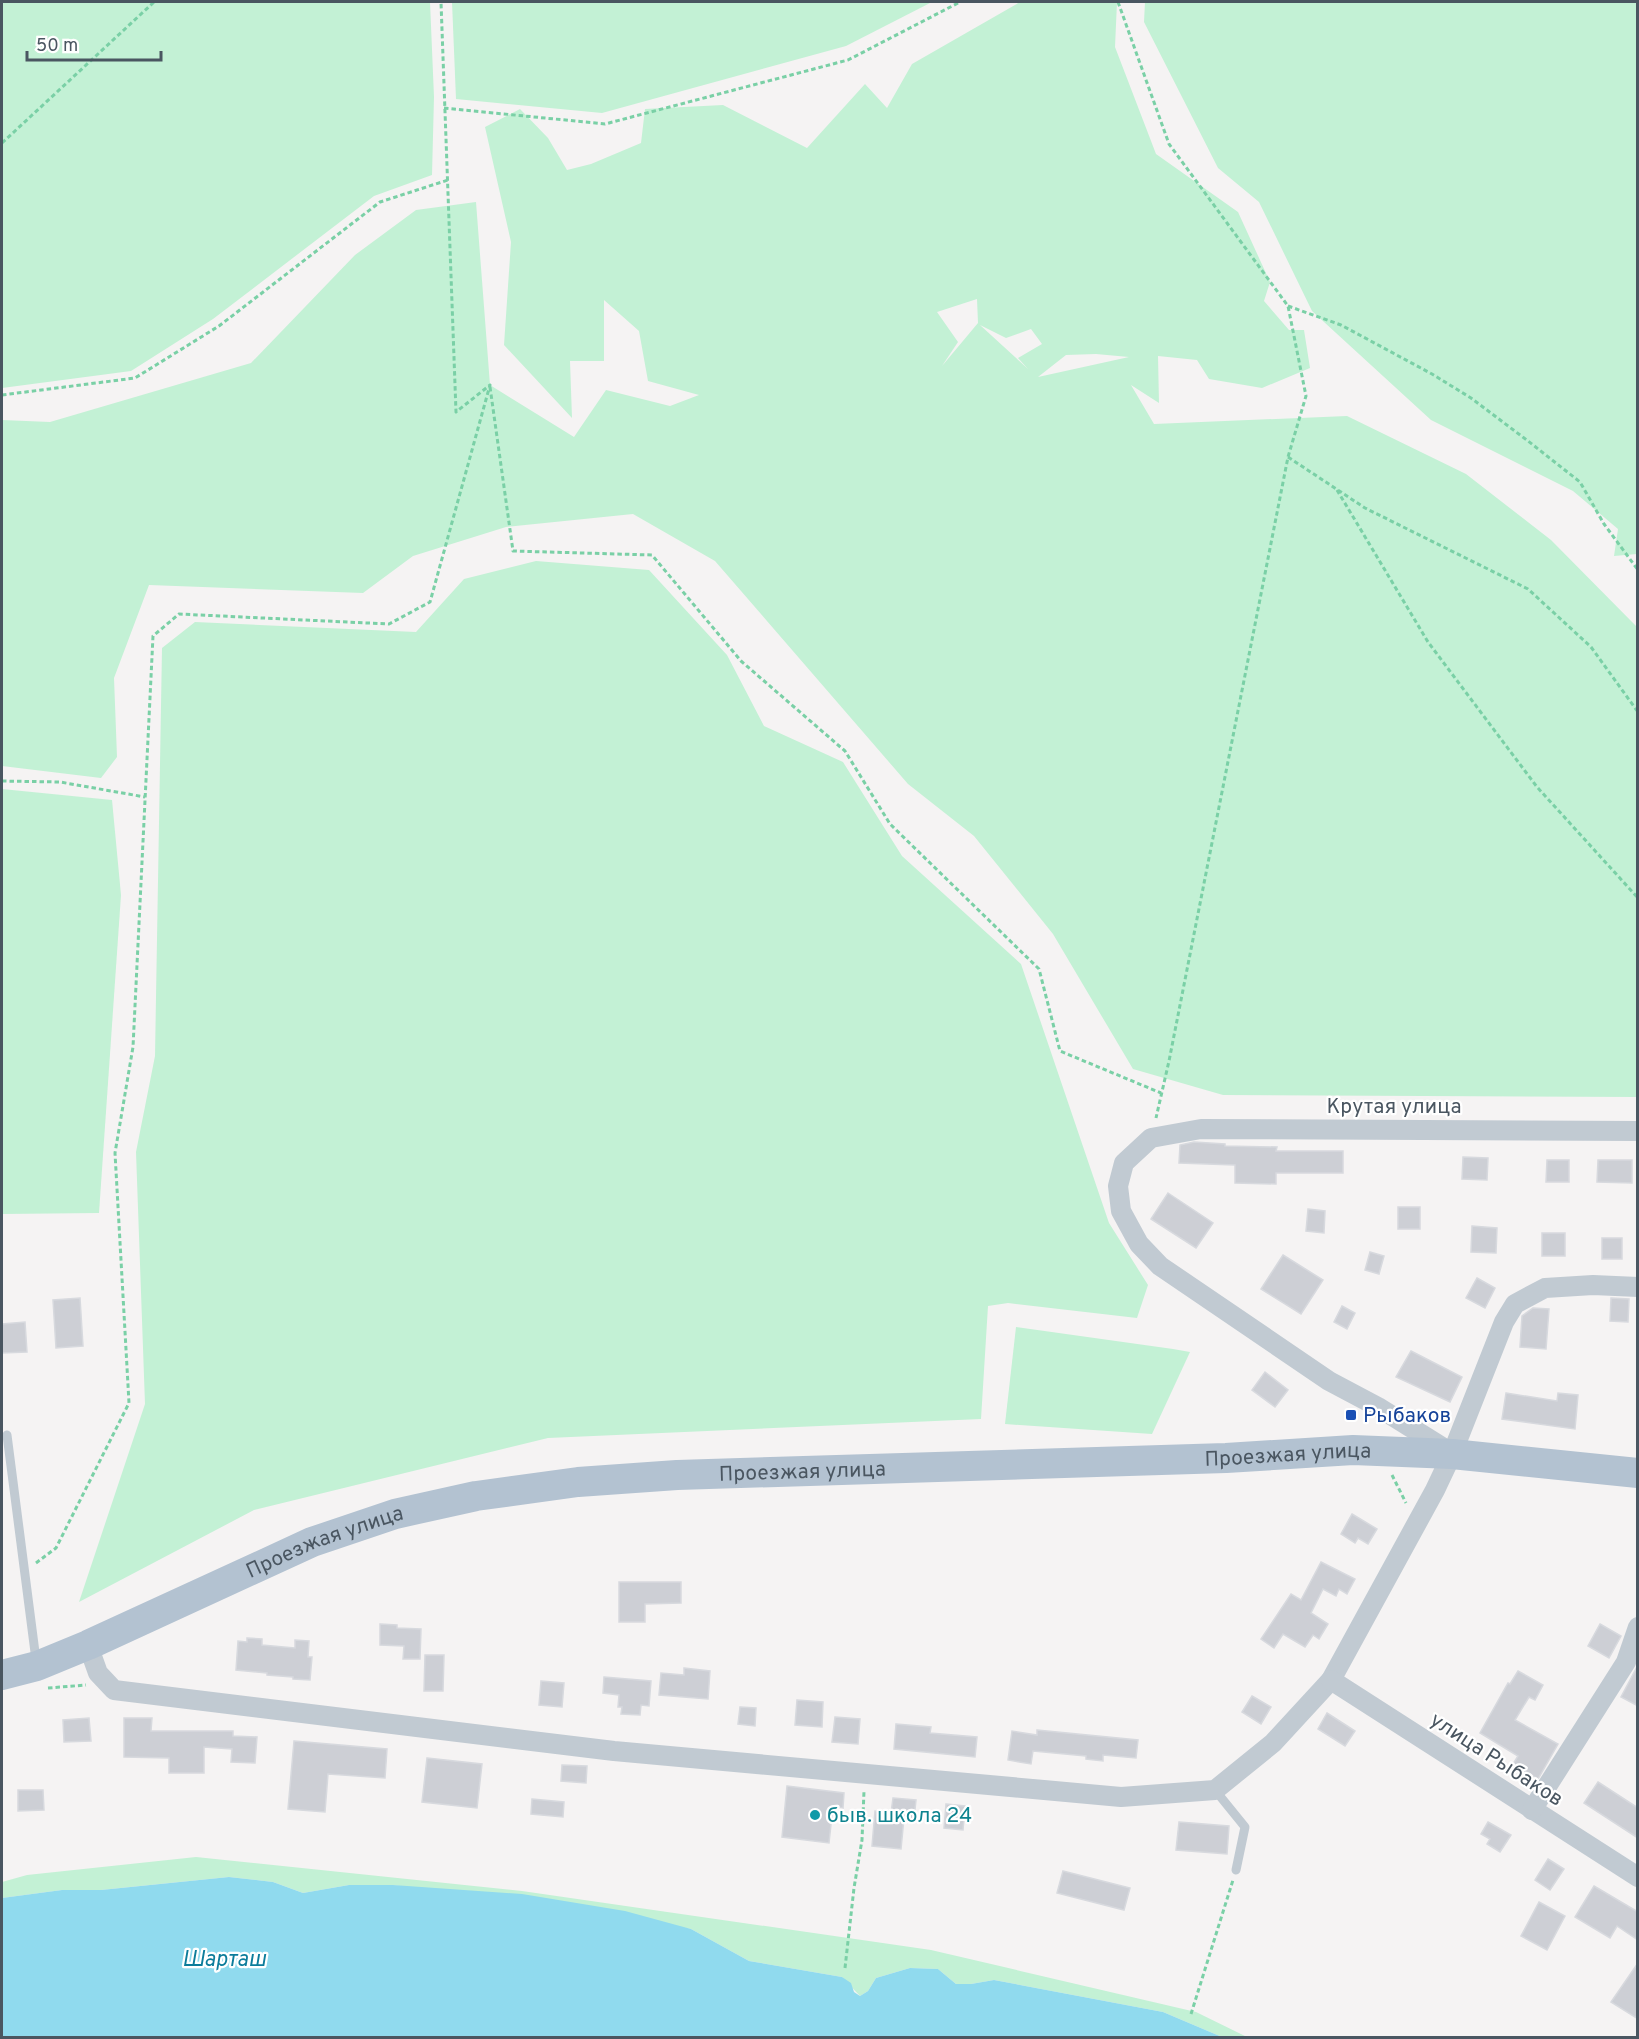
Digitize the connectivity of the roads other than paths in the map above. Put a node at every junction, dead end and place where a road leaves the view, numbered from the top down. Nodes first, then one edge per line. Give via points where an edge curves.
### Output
1 (1638, 1131) edge
2 (1638, 1287) edge
3 (7, 1435) dead end
4 (1452, 1454) junction
5 (1638, 1473) edge
6 (1638, 1627) edge
7 (87, 1645) junction
8 (1632, 1665) edge
9 (2, 1675) edge
10 (40, 1677) junction
11 (1331, 1680) junction
12 (1215, 1790) junction
13 (1532, 1810) junction
14 (1236, 1870) road end
15 (1638, 1877) edge

1 - 4 street, Крутая улица via 1201,1129 1151,1138 1124,1162 1118,1186 1121,1211 1139,1244 1160,1266 1329,1381
2 - 4 street via 1545,1288 1515,1304 1504,1322
3 - 10 lane
4 - 5 main road, Проезжая улица
4 - 7 main road, Проезжая улица via 1353,1450 578,1482 395,1514 312,1542
4 - 11 street
6 - 8 street
7 - 10 main road, Проезжая улица
7 - 12 street via 98,1673 114,1690 590,1748 865,1774 1121,1797
8 - 13 street
9 - 10 main road, Проезжая улица
11 - 12 street via 1273,1743
11 - 13 street, улица Рыбаков
12 - 14 lane via 1245,1827
13 - 15 street, улица Рыбаков

